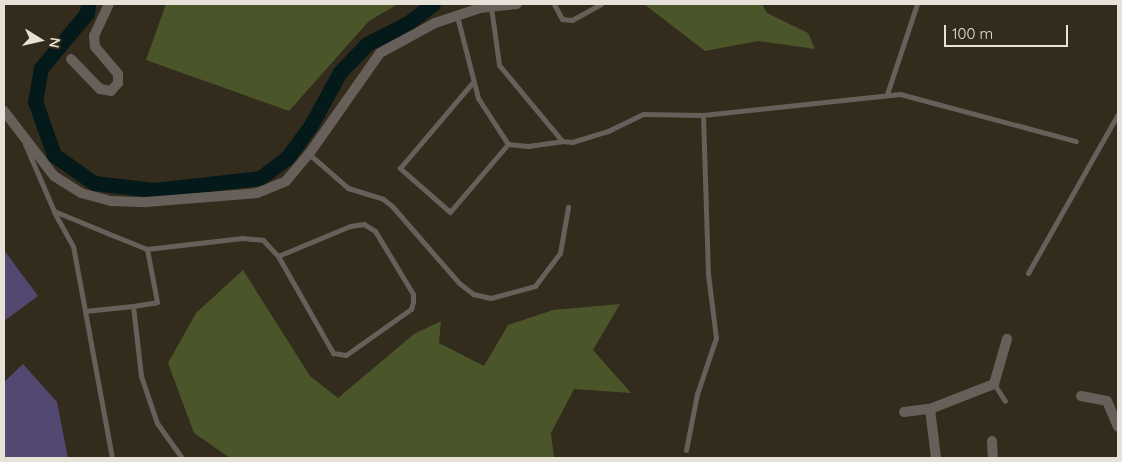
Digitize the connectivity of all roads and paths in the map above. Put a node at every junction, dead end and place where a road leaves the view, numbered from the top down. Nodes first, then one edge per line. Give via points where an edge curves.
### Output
1 (109, 4) edge
2 (516, 4) edge
3 (554, 4) edge
4 (601, 4) edge
5 (916, 4) edge
6 (491, 6) junction
7 (457, 16) junction
8 (71, 59) dead end
9 (472, 83) junction
10 (886, 94) junction
11 (4, 111) edge
12 (1118, 114) edge
13 (703, 115) junction
14 (24, 141) junction
15 (562, 141) junction
16 (1076, 141) dead end
17 (508, 144) junction
18 (309, 154) junction
19 (568, 207) dead end
20 (54, 211) junction
21 (147, 249) junction
22 (278, 256) junction
23 (1028, 272) dead end
24 (134, 306) junction
25 (85, 311) junction
26 (1007, 339) dead end
27 (994, 384) junction
28 (1081, 396) dead end
29 (1004, 401) dead end
30 (930, 409) junction
31 (904, 412) dead end
32 (1118, 427) edge
33 (992, 441) dead end
34 (686, 450) dead end
35 (112, 458) edge
36 (182, 458) edge
37 (936, 458) edge
38 (994, 458) edge

1 - 8 street via 94,36 95,47 118,74 118,83 111,91 100,89
2 - 6 street
3 - 4 lane via 562,19 572,20
5 - 10 lane
6 - 7 street
6 - 15 lane via 499,65
7 - 9 lane
7 - 18 street via 435,23 380,52
9 - 17 lane
9 - 17 lane via 400,168 450,212
10 - 13 lane
10 - 16 lane via 900,94
11 - 14 street
12 - 23 lane
13 - 15 lane via 643,114 599,134 572,142
13 - 34 lane via 708,274 716,338 697,394
14 - 18 street via 54,176 81,194 111,201 257,193 286,181
14 - 20 lane
15 - 17 lane via 528,146
18 - 19 lane via 348,188 382,199 392,206 459,283 473,294 491,298 535,286 560,253
20 - 21 lane
20 - 25 lane via 73,246
21 - 22 lane via 242,238 263,240
21 - 24 lane via 157,302
22 - 22 lane via 350,226 364,224 375,231 413,294 411,309 346,355 333,352
24 - 25 lane
24 - 36 lane via 141,376 157,423
25 - 35 lane
26 - 27 street
27 - 29 lane
27 - 30 street
28 - 32 street via 1107,401
30 - 31 street
30 - 37 street
33 - 38 street

